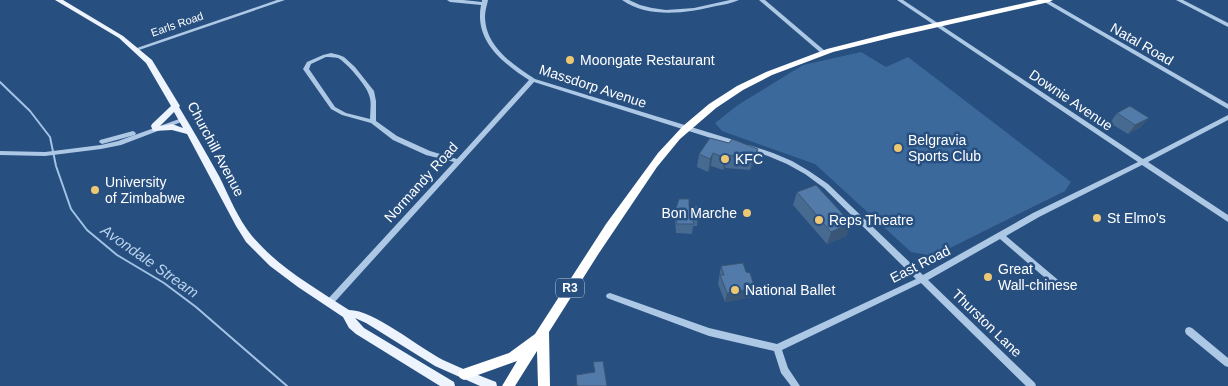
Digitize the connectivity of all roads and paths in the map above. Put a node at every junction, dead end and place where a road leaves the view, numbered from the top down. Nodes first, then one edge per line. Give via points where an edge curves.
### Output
1 (58, 0) edge
2 (282, 0) edge
3 (450, 0) edge
4 (625, 0) edge
5 (736, 0) edge
6 (762, 0) edge
7 (900, 0) edge
8 (1046, 0) edge
9 (1179, 0) edge
10 (484, 2) edge
11 (936, 25) junction
12 (1228, 25) edge
13 (136, 49) junction
14 (823, 52) junction
15 (533, 80) junction
16 (176, 106) junction
17 (1228, 107) edge
18 (1228, 117) edge
19 (181, 118) junction
20 (373, 122) junction
21 (155, 127) junction
22 (686, 128) junction
23 (190, 132) junction
24 (0, 153) edge
25 (457, 161) junction
26 (1143, 162) junction
27 (1228, 219) edge
28 (1001, 236) junction
29 (923, 279) junction
30 (1061, 287) dead end
31 (610, 296) dead end
32 (329, 303) junction
33 (347, 314) junction
34 (1189, 331) dead end
35 (543, 332) junction
36 (777, 348) junction
37 (1228, 362) edge
38 (464, 374) junction
39 (450, 386) edge
40 (492, 386) edge
41 (508, 386) edge
42 (544, 386) edge
43 (796, 386) edge
44 (1032, 386) edge

1 - 13 main road, Churchill Avenue
2 - 13 street, Earls Road
3 - 10 street
4 - 5 street via 633,5 662,11 686,11
6 - 14 street
7 - 11 street, Downie Avenue
8 - 11 highway, R3
8 - 17 street, Natal Road
9 - 12 street
10 - 15 street, Massdorp Avenue via 481,20 494,50
11 - 14 highway, R3
11 - 26 street, Downie Avenue
13 - 16 main road, Churchill Avenue via 152,66
14 - 22 highway, R3 via 761,76 718,102
15 - 22 street, Massdorp Avenue
15 - 25 street, Normandy Road
16 - 19 main road, Churchill Avenue
16 - 21 main road
18 - 26 street, East Road
19 - 21 street
19 - 23 main road, Churchill Avenue
20 - 20 street via 333,108 306,69 309,62 332,54 347,60 371,92
20 - 25 street via 395,138 428,153
21 - 23 main road
21 - 24 street via 120,143 100,147 45,154
22 - 29 street, Massdorp Avenue via 782,157 810,173
22 - 35 highway, R3 via 661,155 602,237
23 - 32 main road, Churchill Avenue via 249,238 273,263
25 - 32 street, Normandy Road
26 - 27 street, Downie Avenue
26 - 28 street, East Road
28 - 29 street, East Road
28 - 30 street
29 - 36 street, East Road
29 - 44 street, Thurston Lane
31 - 36 street via 709,332
32 - 33 main road, Churchill Avenue
33 - 38 main road, Churchill Avenue via 370,320
33 - 39 main road, Churchill Avenue via 360,331
34 - 37 street
35 - 38 highway via 513,357
35 - 41 highway, R3
35 - 42 highway
36 - 43 street via 784,370
38 - 40 main road, Churchill Avenue

